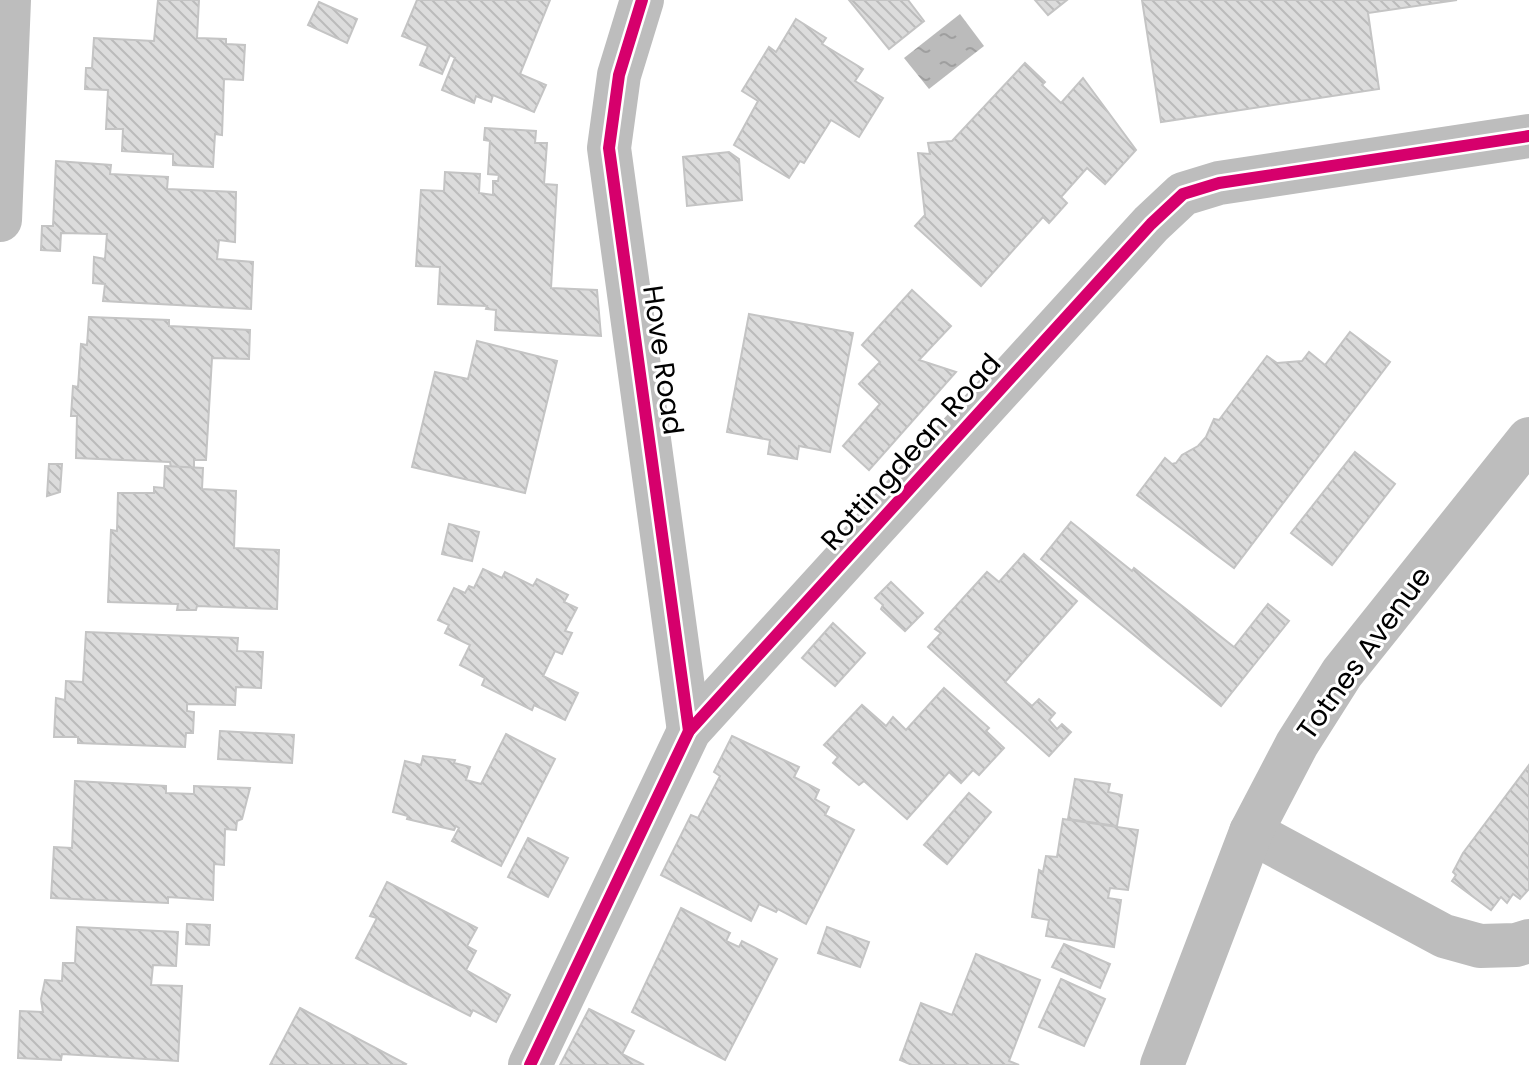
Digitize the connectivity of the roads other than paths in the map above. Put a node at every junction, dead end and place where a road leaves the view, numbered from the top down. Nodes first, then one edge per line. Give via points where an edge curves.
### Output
1 (9, 0) edge
2 (642, 0) edge
3 (1529, 136) edge
4 (0, 220) edge
5 (1529, 439) edge
6 (689, 731) junction
7 (1251, 832) junction
8 (1529, 941) edge
9 (530, 1065) edge
10 (1162, 1065) edge

1 - 4 street
2 - 6 street, Hove Road via 619,75 609,148
3 - 6 street, Rottingdean Road via 1219,183 1183,194
5 - 7 street, Totnes Avenue via 1342,673
6 - 9 street, Rottingdean Road
7 - 8 street via 1444,936 1480,946
7 - 10 street, Totnes Avenue

